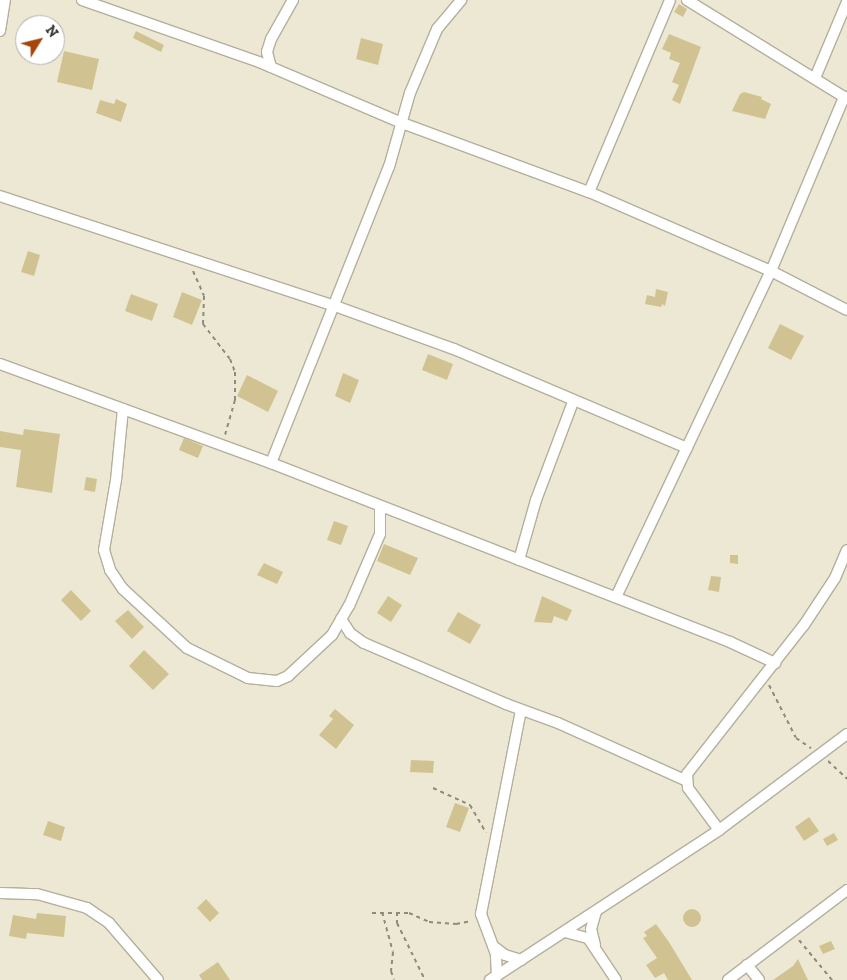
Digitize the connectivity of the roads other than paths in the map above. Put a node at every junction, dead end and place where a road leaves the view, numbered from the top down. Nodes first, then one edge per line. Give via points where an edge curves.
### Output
1 (5, 0) edge
2 (82, 0) edge
3 (293, 0) edge
4 (461, 0) edge
5 (670, 0) edge
6 (687, 0) edge
7 (847, 2) edge
8 (0, 31) edge
9 (272, 67) junction
10 (815, 78) junction
11 (846, 98) edge
12 (402, 123) junction
13 (589, 192) junction
14 (0, 196) edge
15 (771, 271) junction
16 (335, 306) junction
17 (847, 310) edge
18 (0, 364) edge
19 (573, 402) junction
20 (123, 409) junction
21 (687, 448) junction
22 (271, 463) junction
23 (380, 507) junction
24 (847, 550) edge
25 (519, 560) junction
26 (616, 597) junction
27 (341, 619) junction
28 (775, 663) junction
29 (521, 710) junction
30 (847, 734) edge
31 (685, 780) junction
32 (719, 830) junction
33 (844, 892) edge
34 (0, 893) edge
35 (847, 904) edge
36 (596, 912) junction
37 (565, 932) junction
38 (493, 946) junction
39 (595, 946) junction
40 (521, 960) junction
41 (747, 965) junction
42 (493, 978) edge
43 (158, 980) edge
44 (616, 980) edge
45 (728, 980) edge
46 (759, 980) edge

1 - 8 street
2 - 9 street
3 - 9 street via 271,39 267,52
4 - 12 street via 437,28 410,93
5 - 13 street
6 - 10 street
7 - 10 street
9 - 12 street
10 - 11 street
11 - 15 street
12 - 13 street
12 - 16 street via 389,167
13 - 15 street
14 - 16 street
15 - 17 street
15 - 21 street
16 - 19 street via 454,349
16 - 22 street
18 - 20 street
19 - 21 street
19 - 25 street via 536,500
20 - 22 street
20 - 27 street via 116,480 104,550 110,570 123,589 187,648 235,673 264,681 277,681 288,676 332,635
21 - 26 street
22 - 23 street
23 - 25 street
23 - 27 street via 380,534
24 - 28 street via 835,578
25 - 26 street
26 - 28 street
27 - 29 street via 350,633 364,643
28 - 31 street
29 - 31 street via 558,723
29 - 38 street via 481,914
30 - 32 street
31 - 32 street
32 - 36 street
33 - 35 street
33 - 41 street
34 - 43 street via 37,894 87,908 109,923
36 - 37 street
36 - 39 street via 592,930
37 - 39 street via 583,936
37 - 40 street
38 - 40 street
38 - 42 street via 498,961
39 - 44 street
40 - 42 street
41 - 45 street
41 - 46 street

